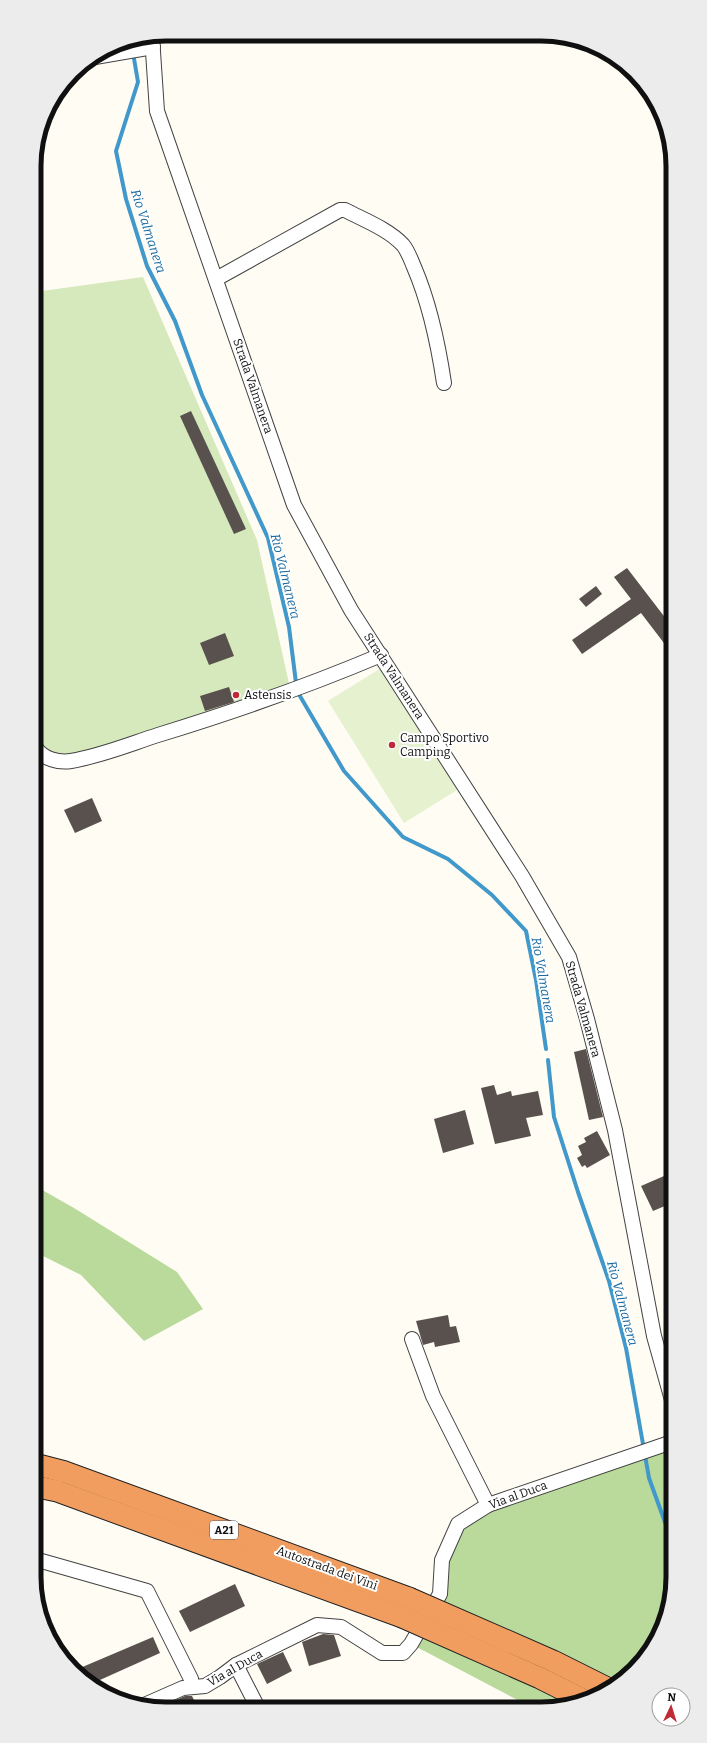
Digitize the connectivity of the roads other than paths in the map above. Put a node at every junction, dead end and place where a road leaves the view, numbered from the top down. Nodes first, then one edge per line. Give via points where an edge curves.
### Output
1 (153, 42) edge
2 (111, 54) edge
3 (216, 279) junction
4 (444, 383) dead end
5 (381, 655) junction
6 (41, 754) edge
7 (412, 1339) dead end
8 (666, 1379) edge
9 (666, 1444) edge
10 (41, 1467) edge
11 (41, 1488) edge
12 (488, 1505) junction
13 (41, 1561) edge
14 (236, 1665) junction
15 (192, 1686) junction
16 (602, 1686) edge
17 (577, 1696) edge
18 (153, 1701) edge
19 (255, 1702) edge

1 - 2 street
1 - 3 street, Strada Valmanera via 157,111
3 - 4 street via 340,210 345,210 384,230 408,252 427,300
3 - 5 street, Strada Valmanera via 294,505 351,610
5 - 6 street via 214,718 71,761 50,759
5 - 8 street, Strada Valmanera via 522,876 569,958 615,1130 654,1336
7 - 12 street via 433,1396
9 - 12 street, Via al Duca
10 - 16 highway, Autostrada dei Vini / A21, bridge via 65,1472 409,1598 553,1661
11 - 17 highway, Autostrada dei Vini / A21, bridge via 57,1491 402,1618
12 - 14 street, Via al Duca via 458,1524 442,1560 440,1594 403,1653 382,1653 341,1627 317,1625
13 - 15 street via 147,1591 191,1679
14 - 15 street, Via al Duca via 206,1686
14 - 19 street
15 - 18 street, Via al Duca

